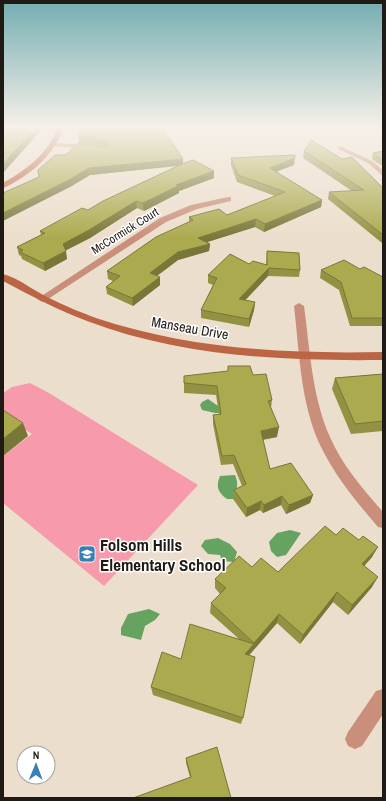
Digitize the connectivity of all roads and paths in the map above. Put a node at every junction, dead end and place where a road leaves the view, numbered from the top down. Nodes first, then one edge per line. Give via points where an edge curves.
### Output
1 (34, 164) edge
2 (373, 164) edge
3 (383, 174) edge
4 (3, 186) edge
5 (228, 199) dead end
6 (3, 277) edge
7 (42, 299) junction
8 (299, 306) dead end
9 (306, 356) junction
10 (383, 356) edge
11 (383, 522) edge
12 (383, 698) edge
13 (355, 739) dead end

1 - 4 street
2 - 3 street
5 - 7 street, McCormick Court via 194,207 163,220
6 - 7 street, Manseau Drive
7 - 9 street, Manseau Drive via 80,315 149,336 230,350
8 - 9 street
9 - 10 street, Manseau Drive
9 - 11 street via 318,424 334,458 359,494
12 - 13 street

